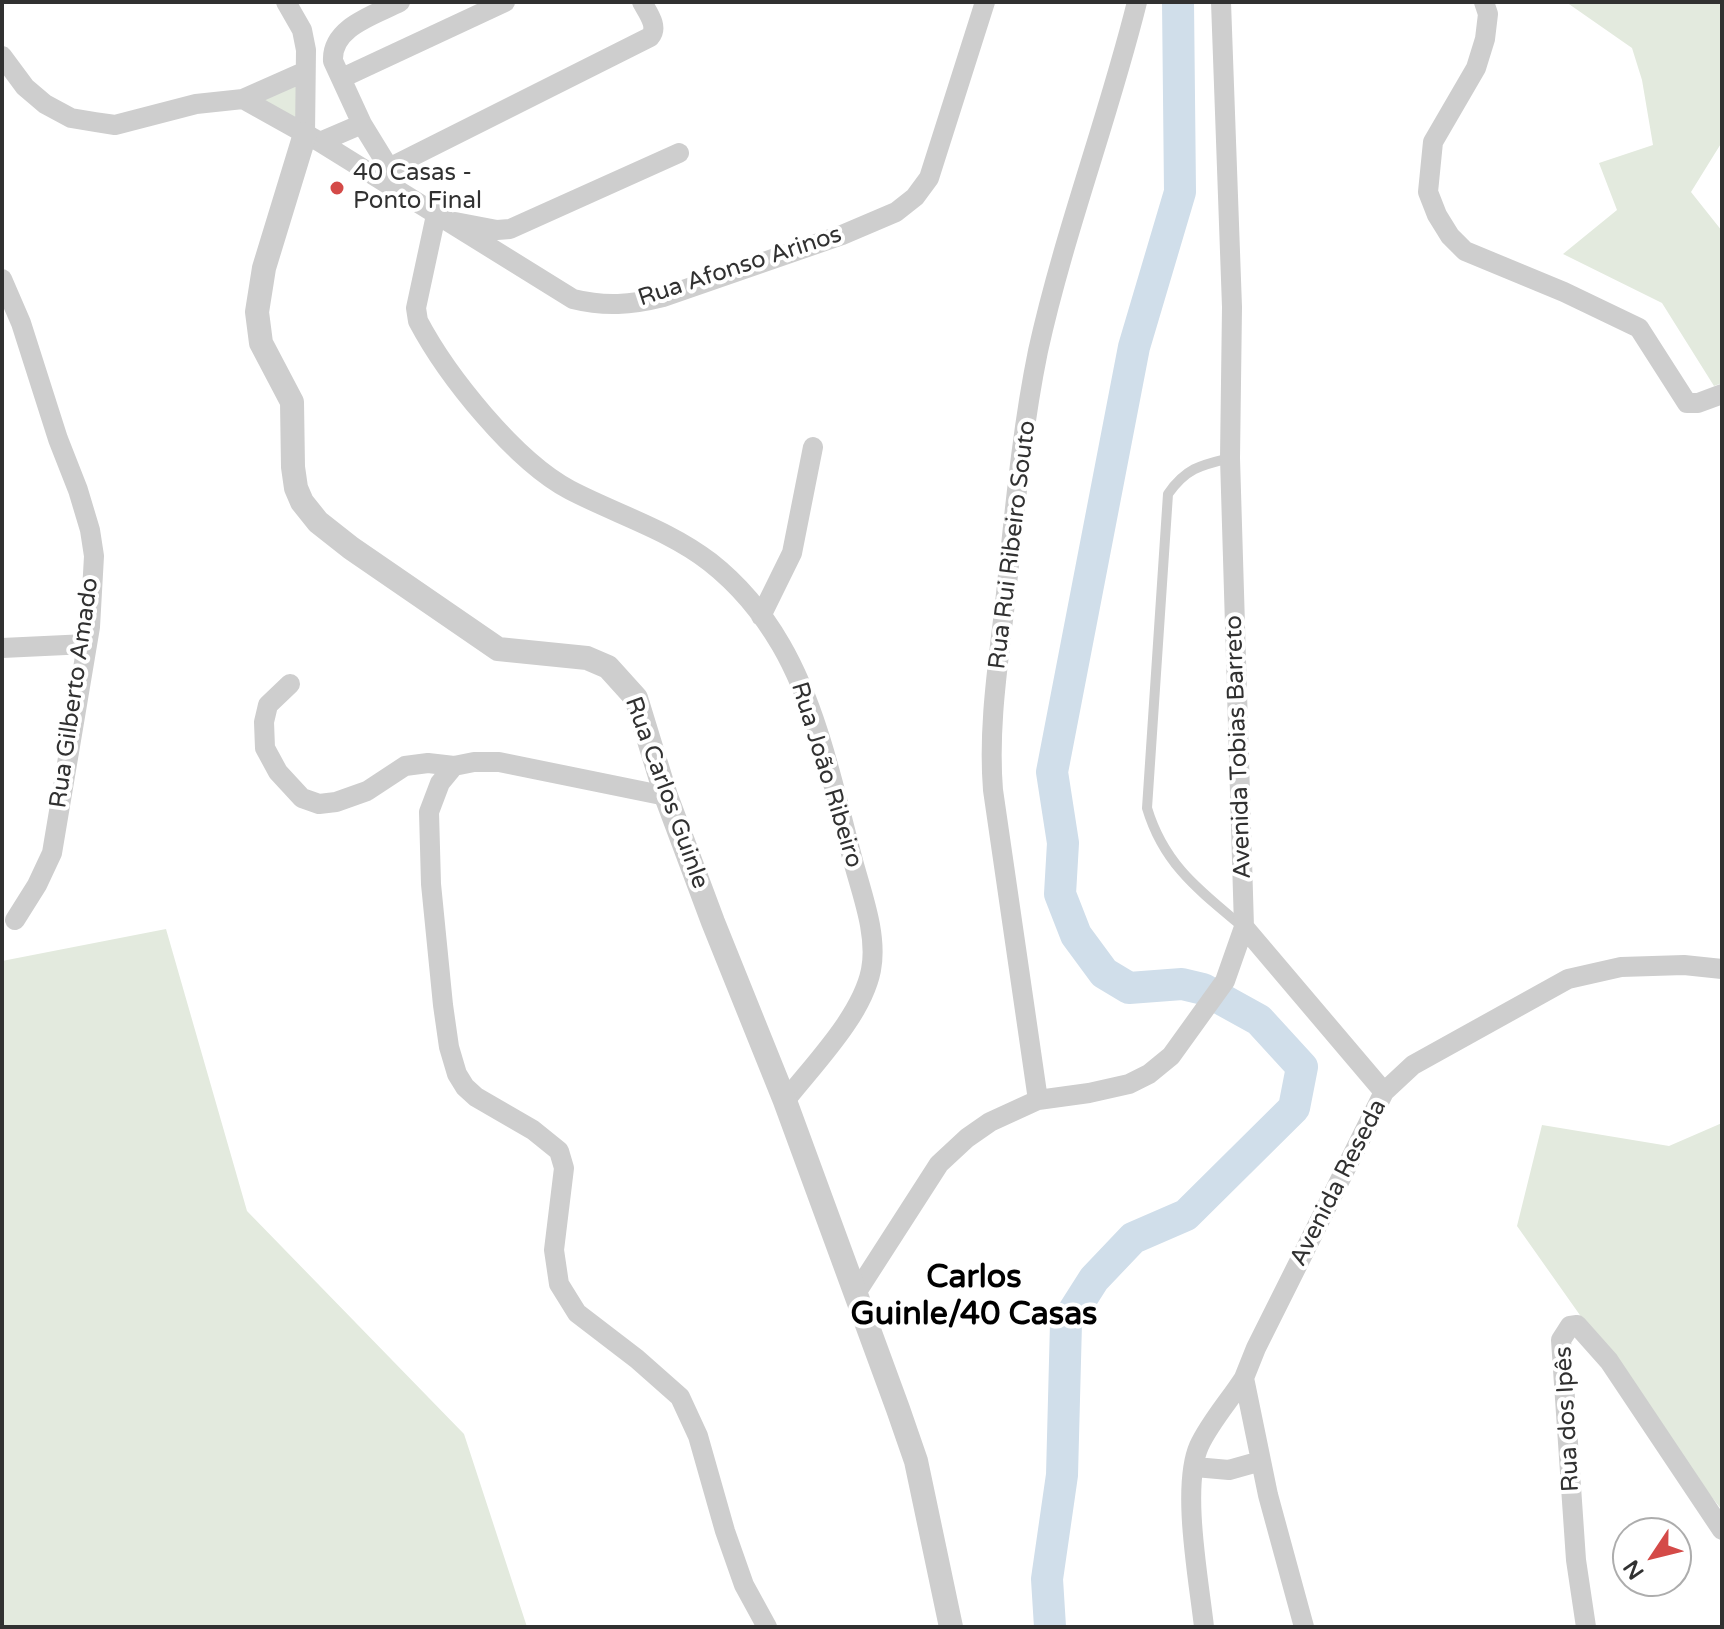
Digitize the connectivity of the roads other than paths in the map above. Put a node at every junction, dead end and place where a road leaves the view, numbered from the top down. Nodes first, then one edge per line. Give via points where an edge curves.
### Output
1 (286, 2) edge
2 (400, 2) edge
3 (505, 2) edge
4 (642, 2) edge
5 (985, 2) edge
6 (1137, 2) edge
7 (1221, 2) edge
8 (1484, 2) edge
9 (2, 56) edge
10 (304, 72) junction
11 (342, 78) junction
12 (243, 99) junction
13 (362, 124) junction
14 (312, 138) junction
15 (679, 153) dead end
16 (440, 218) junction
17 (2, 279) edge
18 (1722, 394) edge
19 (813, 447) dead end
20 (1230, 458) junction
21 (761, 616) junction
22 (87, 644) junction
23 (2, 648) edge
24 (290, 684) dead end
25 (454, 766) junction
26 (666, 796) junction
27 (15, 920) dead end
28 (1244, 927) junction
29 (1722, 969) edge
30 (1384, 1092) junction
31 (1038, 1100) junction
32 (785, 1101) junction
33 (856, 1293) junction
34 (1244, 1378) junction
35 (1261, 1461) junction
36 (1195, 1467) junction
37 (1722, 1530) edge
38 (767, 1627) edge
39 (951, 1627) edge
40 (1204, 1627) edge
41 (1304, 1627) edge
42 (1586, 1627) edge

1 - 10 street via 302,30
2 - 11 street via 337,40 333,61
3 - 11 street
4 - 13 street via 654,26 650,37 389,168
5 - 16 street, Rua Afonso Arinos via 929,178 896,212 842,235 663,297 601,306 573,299
6 - 31 street, Rua Rui Ribeiro Souto via 1038,352 997,677 993,790
7 - 20 street, Avenida Tobias Barreto via 1232,307
8 - 18 street via 1487,26 1476,68 1433,142 1428,192 1437,215 1465,251 1639,328 1687,403
9 - 12 street via 25,87 71,118 115,125 196,104
10 - 12 street
10 - 14 street
11 - 13 street
12 - 14 street, Rua Afonso Arinos
13 - 14 street
14 - 16 street, Rua Afonso Arinos
14 - 26 street, Rua Carlos Guinle via 264,268 257,312 261,343 292,402 293,467 302,502 351,548 498,649 587,658 608,667 636,698
15 - 16 street via 510,229
16 - 21 street, Rua João Ribeiro via 416,308 418,321 476,405 541,472 677,540 710,562
17 - 22 street, Rua Gilberto Amado via 90,530 94,556
19 - 21 street via 792,553
20 - 28 street, Avenida Tobias Barreto
20 - 28 lane via 1186,473 1168,494 1147,808 1162,848 1188,881
21 - 32 street, Rua João Ribeiro via 801,690 830,771 869,922 872,953 857,1005
22 - 23 street
22 - 27 street, Rua Gilberto Amado via 52,853
24 - 25 street via 268,705 265,748 302,798 336,802 367,791 405,766
25 - 26 street via 499,762
25 - 38 street via 440,783 429,812 443,1005 457,1074 476,1097 559,1151 564,1168 554,1250 559,1284 577,1313 680,1397 698,1436 744,1585
26 - 32 street, Rua Carlos Guinle
28 - 30 street
28 - 31 street, Avenida Tobias Barreto via 1225,981 1171,1056 1129,1084
29 - 30 street, Avenida Reseda via 1621,967 1568,979 1413,1065
30 - 34 street, Avenida Reseda
31 - 33 street, Avenida Tobias Barreto via 990,1122 939,1164
32 - 33 street, Rua Carlos Guinle
33 - 39 street, Rua Carlos Guinle via 916,1461
34 - 35 street
34 - 36 street, Avenida Reseda via 1199,1447
35 - 36 street via 1229,1470
35 - 41 street
36 - 40 street, Avenida Reseda via 1193,1520
37 - 42 street, Rua dos Ipês via 1609,1361 1583,1330 1570,1326 1561,1340 1576,1560

